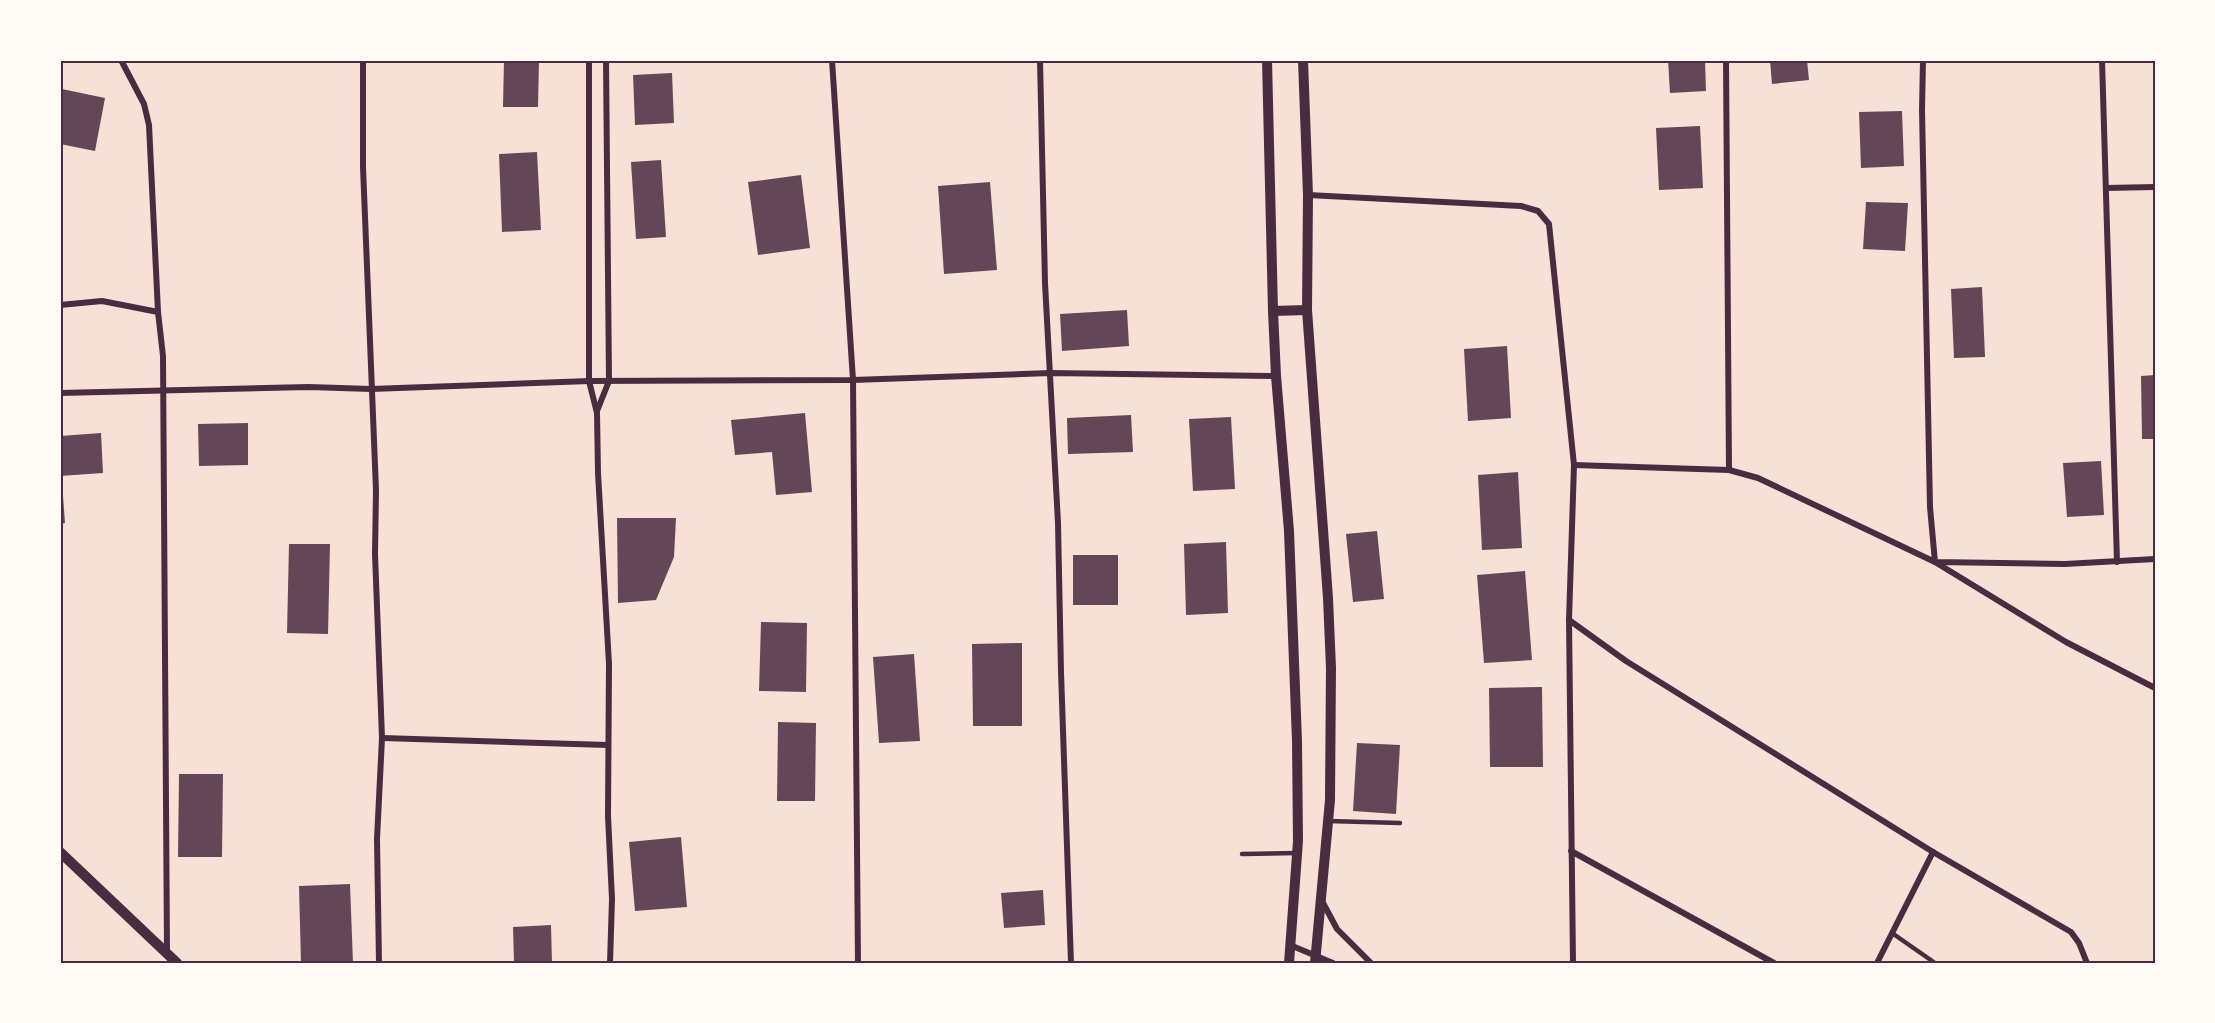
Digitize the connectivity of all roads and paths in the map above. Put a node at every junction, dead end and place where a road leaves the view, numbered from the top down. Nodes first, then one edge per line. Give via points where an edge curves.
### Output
1 (121, 60) edge
2 (363, 60) edge
3 (589, 60) edge
4 (606, 60) edge
5 (832, 60) edge
6 (1040, 60) edge
7 (1267, 60) edge
8 (1303, 60) edge
9 (1726, 60) edge
10 (1923, 60) edge
11 (2102, 60) edge
12 (2155, 187) edge
13 (2106, 188) junction
14 (1308, 195) junction
15 (60, 305) edge
16 (1307, 310) junction
17 (1273, 311) junction
18 (158, 312) junction
19 (1050, 373) junction
20 (1276, 376) junction
21 (853, 380) junction
22 (589, 381) junction
23 (609, 381) junction
24 (371, 389) junction
25 (165, 391) junction
26 (60, 393) edge
27 (597, 413) junction
28 (1575, 465) junction
29 (1729, 470) junction
30 (2155, 559) edge
31 (1935, 561) junction
32 (2117, 561) junction
33 (1569, 620) junction
34 (2155, 688) edge
35 (382, 738) junction
36 (608, 745) junction
37 (1328, 821) junction
38 (1400, 823) dead end
39 (1572, 851) junction
40 (60, 852) edge
41 (1933, 852) junction
42 (1297, 853) junction
43 (1242, 854) dead end
44 (1322, 888) junction
45 (1892, 933) junction
46 (1290, 945) junction
47 (167, 951) junction
48 (1315, 959) edge
49 (177, 963) edge
50 (379, 963) edge
51 (610, 963) edge
52 (858, 963) edge
53 (1071, 963) edge
54 (1289, 963) edge
55 (1333, 963) edge
56 (1371, 963) edge
57 (1573, 963) edge
58 (1774, 963) edge
59 (1877, 963) edge
60 (1935, 963) edge
61 (2087, 963) edge

1 - 18 street via 144,104 149,125
2 - 24 street
3 - 22 street
4 - 23 street
5 - 21 street
6 - 19 street
7 - 17 street
8 - 14 street
9 - 29 street
10 - 31 street via 1930,484
11 - 13 street
12 - 13 street
13 - 32 street
14 - 16 street
14 - 28 street via 1521,206 1538,211 1550,224
15 - 18 street via 102,302
16 - 17 street
16 - 37 street via 1330,656
17 - 20 street
18 - 25 street
19 - 20 street
19 - 21 street
19 - 53 street
20 - 42 street via 1295,654
21 - 23 street
21 - 52 street
22 - 23 street
22 - 24 street
22 - 27 street
23 - 27 street
24 - 25 street
24 - 35 street
25 - 26 street
25 - 47 street
27 - 36 street via 609,664
28 - 29 street
28 - 33 street
29 - 31 street via 1758,478
30 - 32 street
31 - 32 street
31 - 34 street via 2066,642
33 - 39 street
33 - 41 street via 1626,661
35 - 36 street
35 - 50 street via 377,838
36 - 51 street
37 - 38 lane
37 - 44 street
39 - 57 street
39 - 58 street
40 - 47 street
41 - 45 street
41 - 61 street via 2071,932
42 - 43 lane
42 - 46 street
44 - 48 street
44 - 56 street via 1322,902 1337,929
45 - 59 street
45 - 60 lane
46 - 48 street
46 - 54 street
47 - 49 street
48 - 55 street

